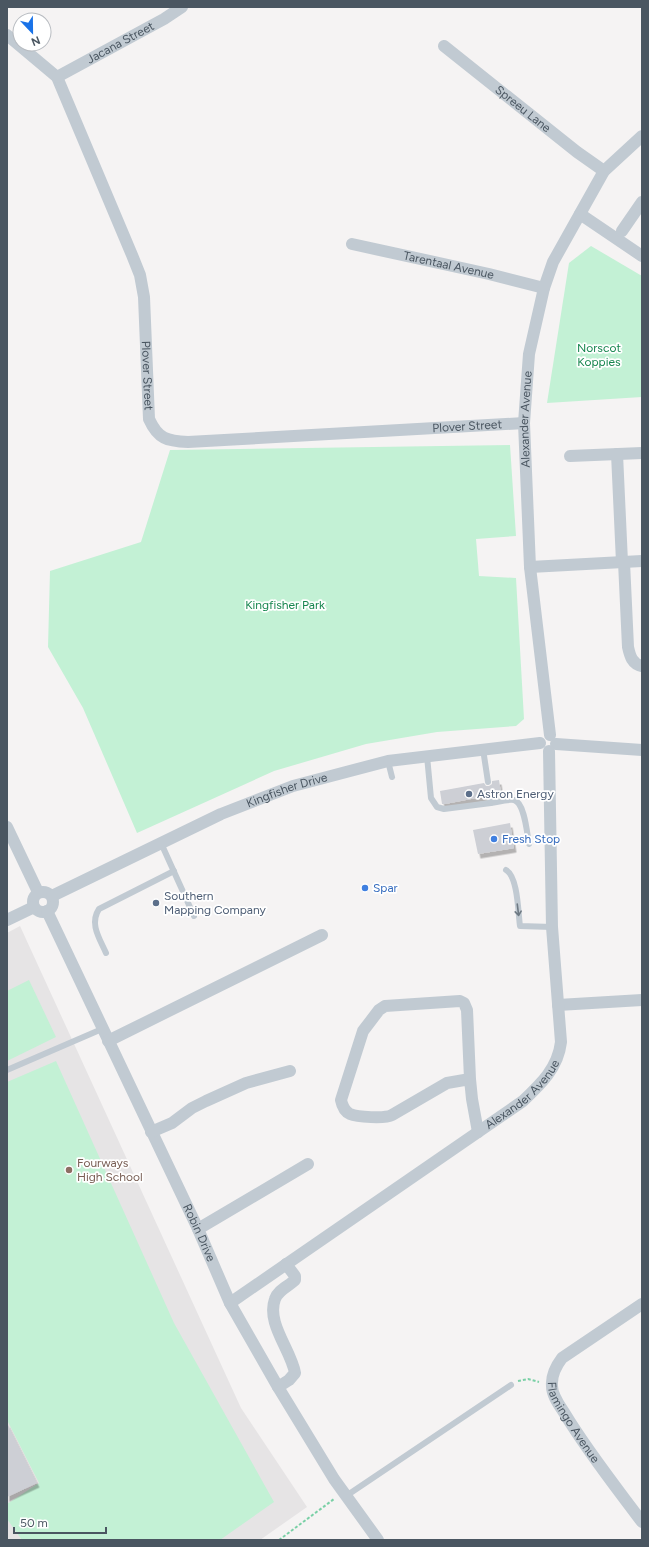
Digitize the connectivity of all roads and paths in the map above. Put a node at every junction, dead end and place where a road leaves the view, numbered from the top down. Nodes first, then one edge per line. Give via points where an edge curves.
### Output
1 (182, 7) edge
2 (7, 35) edge
3 (444, 46) dead end
4 (57, 77) junction
5 (642, 136) edge
6 (604, 171) junction
7 (642, 202) edge
8 (580, 214) junction
9 (622, 231) dead end
10 (352, 244) dead end
11 (642, 256) edge
12 (544, 288) junction
13 (524, 423) junction
14 (642, 453) edge
15 (617, 454) junction
16 (570, 456) dead end
17 (642, 561) edge
18 (623, 562) junction
19 (530, 566) junction
20 (642, 666) edge
21 (549, 743) junction
22 (484, 749) junction
23 (642, 750) edge
24 (427, 756) junction
25 (388, 761) junction
26 (392, 777) dead end
27 (488, 782) dead end
28 (490, 796) dead end
29 (491, 803) junction
30 (7, 827) edge
31 (161, 843) junction
32 (529, 844) dead end
33 (506, 870) dead end
34 (174, 871) junction
35 (38, 892) junction
36 (52, 896) junction
37 (34, 907) junction
38 (47, 911) junction
39 (194, 916) dead end
40 (7, 920) edge
41 (552, 927) junction
42 (322, 935) dead end
43 (106, 953) dead end
44 (642, 1000) edge
45 (558, 1004) junction
46 (102, 1029) junction
47 (108, 1041) junction
48 (7, 1070) edge
49 (290, 1071) dead end
50 (470, 1079) junction
51 (152, 1132) junction
52 (478, 1132) junction
53 (308, 1164) dead end
54 (198, 1229) junction
55 (286, 1264) junction
56 (230, 1303) junction
57 (642, 1304) edge
58 (511, 1385) joint
59 (278, 1387) junction
60 (552, 1387) junction
61 (345, 1494) junction
62 (642, 1522) edge
63 (279, 1540) edge
64 (378, 1540) edge

1 - 4 street, Jacana Street
2 - 4 street, Plover Street
3 - 6 street, Spreeu Lane
4 - 13 street, Plover Street via 140,275 144,297 149,418 158,435 172,441 188,442
5 - 6 street, Alexander Avenue
6 - 8 street, Alexander Avenue
7 - 9 street
8 - 11 street
8 - 12 street, Alexander Avenue via 553,262
10 - 12 street, Tarentaal Avenue
12 - 13 street, Alexander Avenue via 529,354
13 - 19 street, Alexander Avenue
14 - 15 street
15 - 16 street
15 - 18 street
17 - 18 street
18 - 19 street
18 - 20 street via 630,658
19 - 21 street, Alexander Avenue
21 - 22 street, Kingfisher Drive
21 - 23 street, Kingfisher Drive
21 - 41 street, Alexander Avenue
22 - 24 street, Kingfisher Drive
22 - 27 lane
24 - 25 street, Kingfisher Drive
24 - 29 lane via 432,798 437,807 444,809
25 - 26 lane
25 - 31 street, Kingfisher Drive via 293,786 221,814
28 - 29 lane
29 - 32 lane via 514,800 519,804 523,810
30 - 35 street
31 - 34 lane
31 - 36 street, Kingfisher Drive
33 -> 41 lane via 514,882 520,926
34 - 39 lane
34 - 43 lane via 99,909 94,927
35 - 36 street via 47,892
35 - 37 street via 32,899
36 - 38 street via 52,906
37 - 38 street via 40,912
37 - 40 street
38 - 46 street, Robin Drive
41 - 45 street, Alexander Avenue
42 - 47 street
44 - 45 street
45 - 52 street, Alexander Avenue via 560,1053 544,1081 523,1101
46 - 47 street, Robin Drive
46 - 48 lane
47 - 51 street, Robin Drive
49 - 51 street via 246,1083 212,1098 192,1108 172,1123
50 - 50 street via 447,1083 392,1116 383,1118 351,1114 345,1110 341,1100 363,1031 385,1006 460,1001 464,1003 467,1010
50 - 52 street
51 - 54 street, Robin Drive
52 - 55 street, Alexander Avenue
53 - 54 street
54 - 56 street, Robin Drive
55 - 56 street, Alexander Avenue
55 - 59 street via 295,1280 275,1299 274,1313 276,1327 295,1373
56 - 59 street, Robin Drive
57 - 60 street, Flamingo Avenue via 562,1358 553,1374
58 - 60 path via 528,1379
58 - 61 lane
59 - 61 street, Robin Drive
60 - 62 street, Flamingo Avenue via 556,1399 578,1434
61 - 63 path
61 - 64 street, Robin Drive

